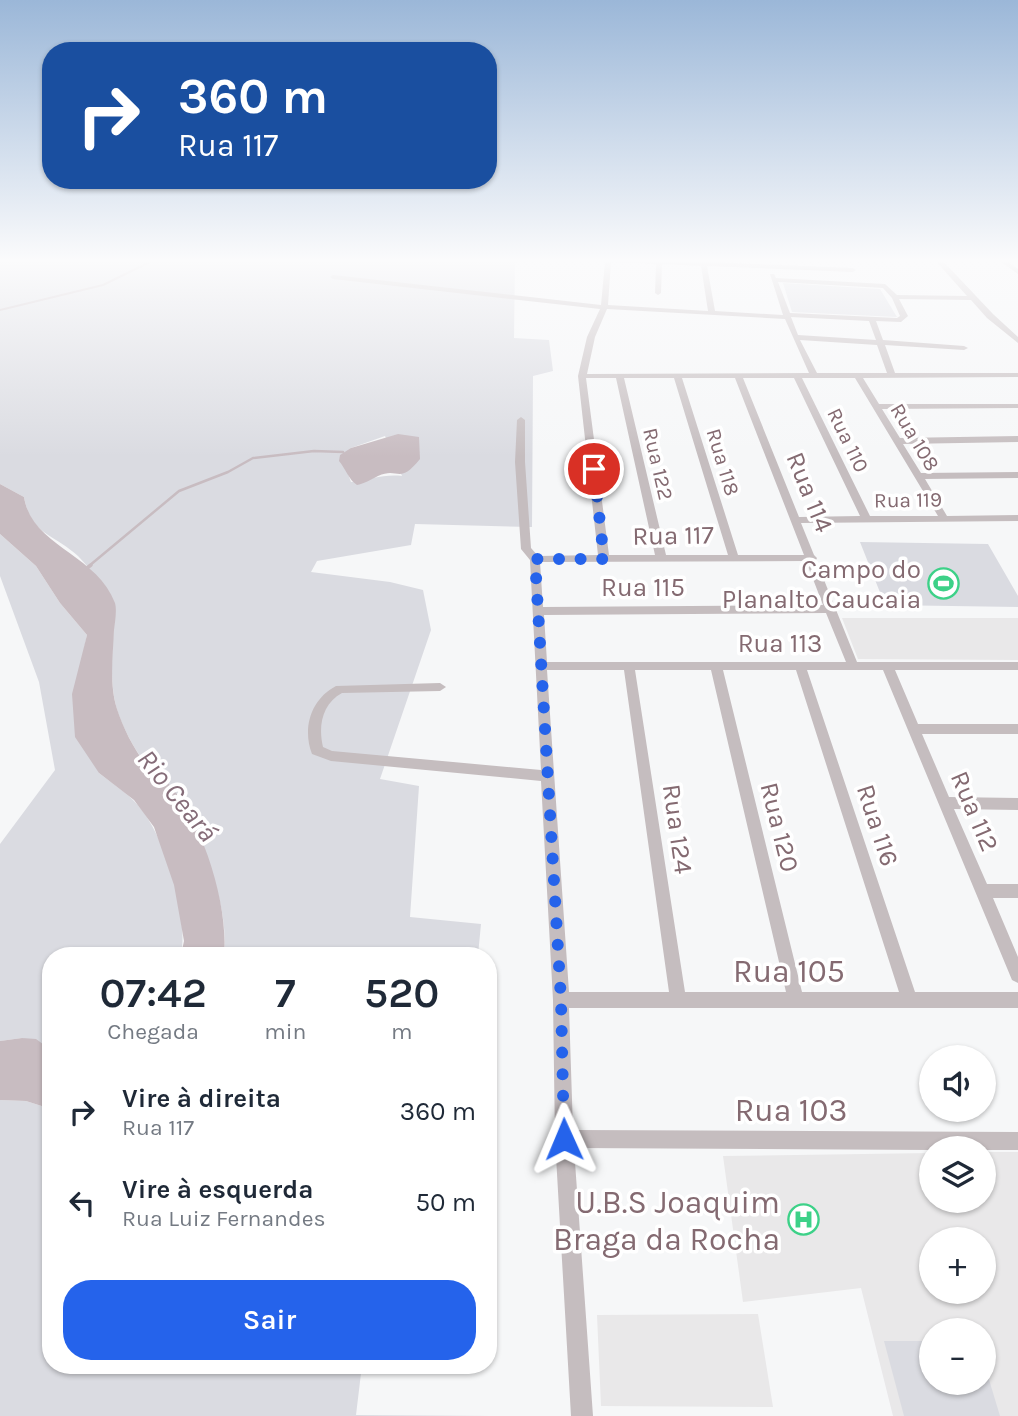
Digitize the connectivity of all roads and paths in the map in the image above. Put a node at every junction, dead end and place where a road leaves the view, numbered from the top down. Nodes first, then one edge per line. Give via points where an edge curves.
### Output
1 (596, 325) edge
2 (790, 325) edge
3 (874, 325) edge
4 (1001, 326) joint
5 (1018, 327) edge
6 (795, 337) junction
7 (1018, 341) edge
8 (879, 342) junction
9 (964, 348) dead end
10 (797, 375) junction
11 (814, 375) junction
12 (857, 375) junction
13 (892, 375) junction
14 (1018, 375) edge
15 (582, 376) junction
16 (738, 376) junction
17 (620, 377) junction
18 (678, 377) junction
19 (1018, 406) edge
20 (876, 407) junction
21 (521, 420) dead end
22 (1018, 439) edge
23 (897, 441) junction
24 (1018, 475) edge
25 (918, 476) junction
26 (944, 518) junction
27 (798, 520) junction
28 (867, 520) junction
29 (1016, 521) edge
30 (661, 558) junction
31 (734, 558) junction
32 (812, 558) junction
33 (535, 559) junction
34 (604, 559) junction
35 (831, 609) junction
36 (539, 611) junction
37 (542, 666) junction
38 (716, 666) junction
39 (800, 666) junction
40 (853, 666) junction
41 (887, 666) junction
42 (1018, 666) edge
43 (629, 667) junction
44 (440, 687) dead end
45 (914, 729) junction
46 (1018, 729) edge
47 (548, 776) junction
48 (945, 803) junction
49 (1018, 804) edge
50 (983, 891) junction
51 (1018, 891) edge
52 (1018, 975) edge
53 (678, 999) junction
54 (561, 1000) junction
55 (796, 1000) junction
56 (910, 1000) junction
57 (1018, 1000) edge
58 (564, 1139) junction
59 (1018, 1141) edge
60 (582, 1416) edge

1 - 15 street
2 - 6 street
3 - 8 street
4 - 5 street
4 - 7 street
6 - 8 street
6 - 11 street
8 - 9 street
8 - 13 street
10 - 11 street
10 - 16 street
10 - 28 street, Rua 110
11 - 12 street
12 - 13 street
12 - 20 street, Rua 108
13 - 14 street
15 - 17 street
15 - 34 street
16 - 18 street
16 - 27 street, Rua 114
17 - 18 street
17 - 30 street, Rua 122
18 - 31 street, Rua 118
19 - 20 street
20 - 23 street, Rua 108
21 - 33 street via 526,550
22 - 23 street
23 - 25 street, Rua 108
24 - 25 street
25 - 26 street, Rua 108
26 - 28 street, Rua 119
26 - 29 street, Rua 119
27 - 28 street, Rua 119
27 - 32 street, Rua 114
30 - 31 street, Rua 117
30 - 34 street, Rua 117
31 - 32 street, Rua 117
32 - 35 street, Rua 114
33 - 34 street, Rua 117
33 - 36 street
35 - 36 street, Rua 115
35 - 40 street, Rua 114
36 - 37 street
37 - 43 street, Rua 113
37 - 47 street
38 - 39 street, Rua 113
38 - 43 street, Rua 113
38 - 55 street, Rua 120
39 - 40 street, Rua 113
39 - 56 street, Rua 116
40 - 41 street, Rua 113
41 - 42 street, Rua 113
41 - 45 street, Rua 112
43 - 53 street, Rua 124
44 - 47 street via 332,692 320,705 317,750 331,756
45 - 46 street
45 - 48 street, Rua 112
47 - 54 street
48 - 49 street
48 - 50 street, Rua 112
50 - 51 street
50 - 52 street, Rua 112
53 - 54 street, Rua 105
53 - 55 street, Rua 105
54 - 58 street
55 - 56 street, Rua 105
56 - 57 street, Rua 105
58 - 59 street, Rua 103
58 - 60 street

